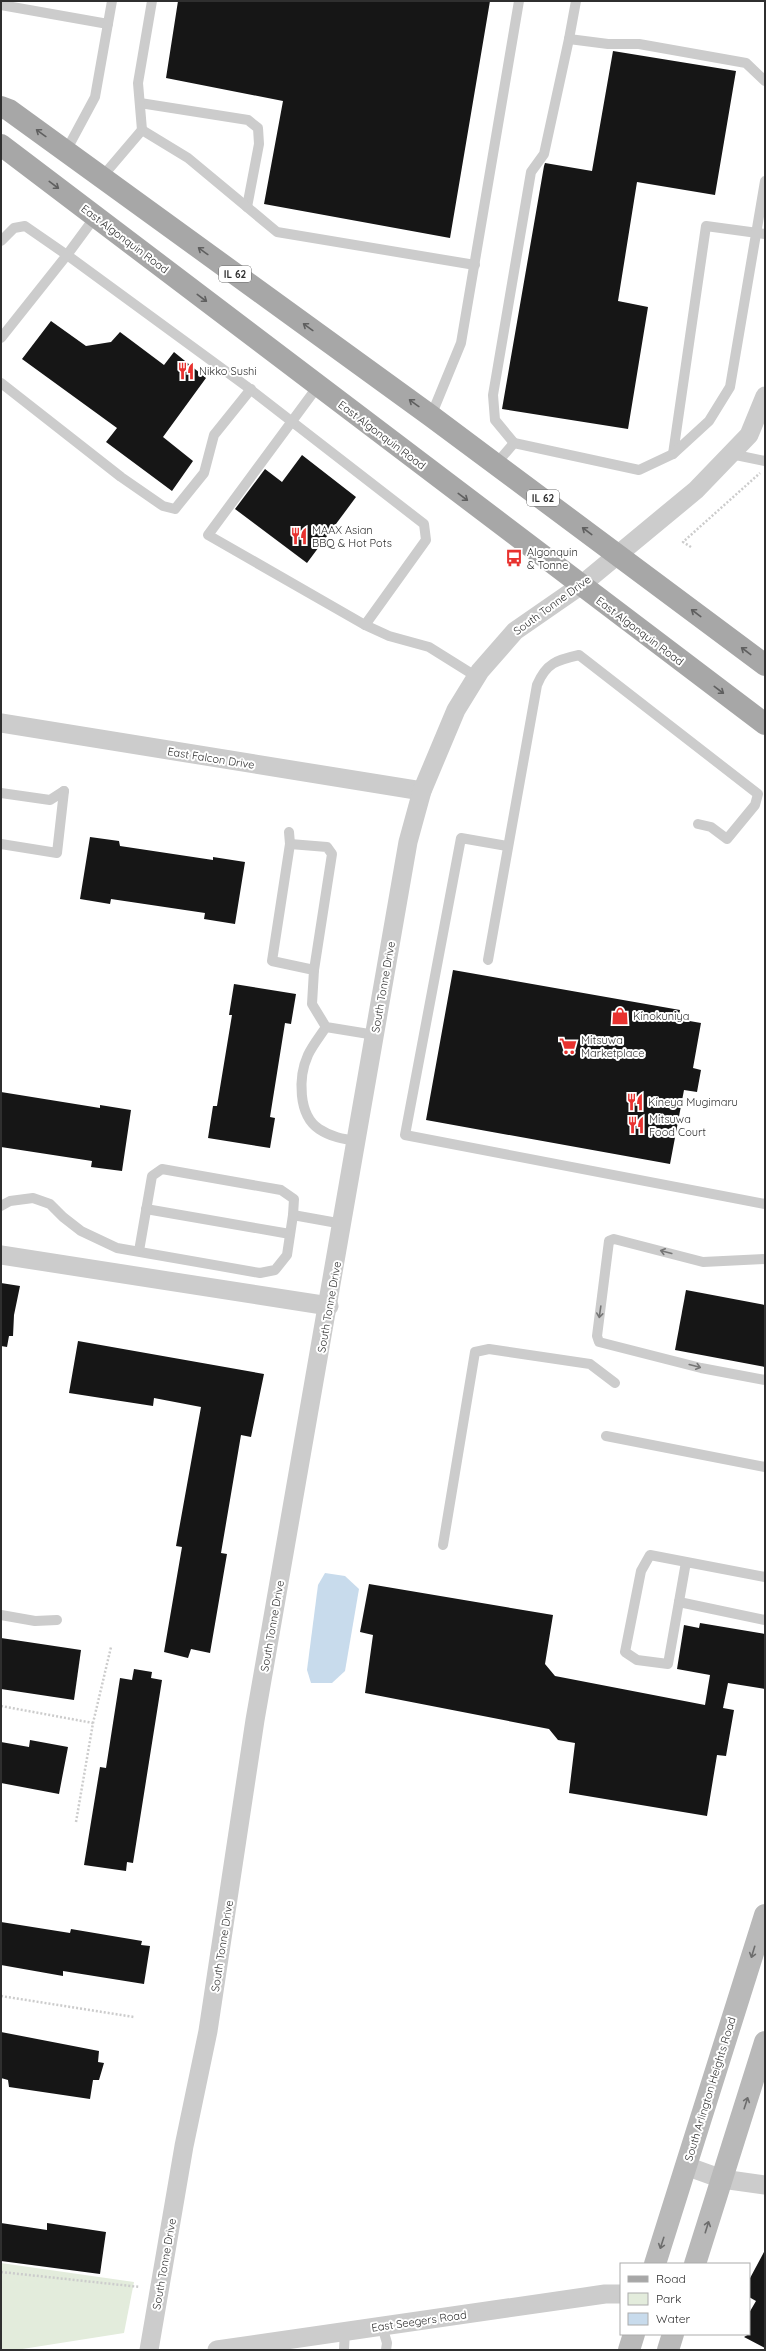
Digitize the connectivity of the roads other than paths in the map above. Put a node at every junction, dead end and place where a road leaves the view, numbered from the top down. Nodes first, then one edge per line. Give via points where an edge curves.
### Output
1 (112, 1) edge
2 (152, 1) edge
3 (519, 1) edge
4 (576, 1) edge
5 (1, 5) edge
6 (108, 24) junction
7 (569, 38) junction
8 (765, 81) edge
9 (140, 104) junction
10 (1, 107) edge
11 (142, 130) junction
12 (1, 145) edge
13 (66, 151) junction
14 (102, 177) junction
15 (765, 181) edge
16 (247, 207) junction
17 (95, 216) junction
18 (761, 233) edge
19 (1, 241) edge
20 (67, 255) junction
21 (475, 265) junction
22 (1, 338) edge
23 (1, 383) edge
24 (318, 386) junction
25 (251, 389) junction
26 (765, 396) edge
27 (431, 416) junction
28 (292, 421) junction
29 (514, 443) junction
30 (673, 454) junction
31 (732, 454) junction
32 (765, 461) edge
33 (496, 464) junction
34 (618, 555) junction
35 (580, 586) junction
36 (365, 625) junction
37 (765, 665) edge
38 (477, 677) junction
39 (1, 723) edge
40 (765, 724) edge
41 (422, 791) junction
42 (1, 793) edge
43 (698, 824) dead end
44 (290, 832) dead end
45 (1, 844) edge
46 (290, 844) junction
47 (507, 846) junction
48 (488, 960) dead end
49 (314, 970) junction
50 (326, 1027) junction
51 (375, 1035) junction
52 (357, 1141) junction
53 (765, 1204) edge
54 (1, 1206) edge
55 (146, 1209) junction
56 (293, 1215) junction
57 (343, 1224) junction
58 (290, 1234) junction
59 (139, 1252) junction
60 (1, 1255) edge
61 (765, 1259) edge
62 (329, 1306) junction
63 (765, 1380) edge
64 (615, 1383) dead end
65 (606, 1436) dead end
66 (765, 1467) edge
67 (443, 1545) dead end
68 (686, 1562) junction
69 (765, 1577) edge
70 (680, 1602) junction
71 (1, 1615) edge
72 (57, 1620) dead end
73 (765, 1620) edge
74 (765, 1914) edge
75 (765, 2042) edge
76 (686, 2166) junction
77 (722, 2179) junction
78 (765, 2185) edge
79 (655, 2263) edge
80 (695, 2263) edge
81 (620, 2294) edge
82 (382, 2326) junction
83 (345, 2331) junction
84 (634, 2335) edge
85 (673, 2335) edge
86 (242, 2348) edge
87 (149, 2350) edge
88 (217, 2350) edge
89 (344, 2350) edge
90 (386, 2350) edge
91 (629, 2350) edge
92 (668, 2350) edge

1 - 6 lane
2 - 9 lane via 138,83
3 - 21 lane
4 - 7 lane
5 - 6 lane
6 - 13 lane via 95,97
7 - 8 lane via 608,44 639,44 746,63
7 - 29 lane via 544,154 531,172 493,395 495,420
9 - 11 lane
9 - 16 lane via 248,120 258,128 259,144
13 -> 10 main road, IL 62 via 9,110
11 - 14 lane
11 - 16 lane via 188,158
12 -> 17 main road, East Algonquin Road
13 - 14 main road, IL 62
27 -> 14 main road, IL 62
15 - 18 lane
16 - 21 lane via 277,232
17 - 20 lane
17 -> 24 main road, East Algonquin Road
18 - 30 lane via 730,386 709,421
18 - 30 lane via 706,226
19 - 20 lane via 14,228 25,226
20 - 22 lane
20 - 25 lane
21 - 27 lane via 461,343
23 - 25 lane via 120,477 163,506 175,509 204,473 214,435
24 - 28 lane
24 -> 35 main road, East Algonquin Road
25 - 28 lane
26 - 31 street, South Tonne Drive via 749,435
27 - 33 main road, IL 62
28 - 36 lane via 424,524 426,540
28 - 36 lane via 208,536
29 - 30 lane via 639,470
29 - 33 lane
31 - 32 lane
31 - 34 street, South Tonne Drive via 696,490
34 -> 33 main road, IL 62
34 - 35 street, South Tonne Drive
37 -> 34 main road, IL 62
35 - 38 street, South Tonne Drive via 515,631
35 -> 40 main road, East Algonquin Road
36 - 38 lane via 389,636 429,647
38 - 41 street, South Tonne Drive via 456,710
39 - 41 street, East Falcon Drive
41 - 51 street, South Tonne Drive via 408,842
42 - 45 lane via 50,800 64,791 57,853
43 - 47 lane via 711,827 727,839 755,805 758,794 579,655 558,659 542,672 537,685
44 - 46 lane
46 - 49 lane via 272,961
46 - 49 lane via 326,847 332,854
47 - 48 lane
47 - 53 lane via 461,838 405,1134
49 - 50 lane via 312,1004
50 - 51 lane
50 - 52 lane via 308,1056 301,1087 304,1108 318,1129 336,1138
51 - 52 street, South Tonne Drive
52 - 57 street, South Tonne Drive
54 - 59 lane via 10,1201 33,1198 50,1204 81,1231 117,1248
55 - 56 lane via 152,1176 162,1169 281,1190 294,1199
55 - 58 lane
55 - 59 lane
56 - 57 lane
56 - 58 lane
57 - 62 street, South Tonne Drive
58 - 59 lane via 287,1255 275,1270 260,1273
60 - 62 street
61 -> 63 lane via 703,1262 614,1238 609,1241 597,1336 599,1342 701,1368
62 - 87 street, South Tonne Drive via 256,1720 208,2031 183,2153
64 - 67 lane via 590,1364 489,1349 475,1352
65 - 66 lane
68 - 69 lane
68 - 70 lane
68 - 70 lane via 650,1555 641,1570 625,1652 637,1660 668,1664
70 - 73 lane
71 - 72 lane via 35,1621
74 -> 76 main road, South Arlington Heights Road
77 -> 75 main road
76 - 77 street
76 -> 79 main road, South Arlington Heights Road
77 - 78 street
80 -> 77 main road
81 - 82 street, East Seegers Road
82 - 83 street, East Seegers Road
82 - 90 lane via 387,2343
83 - 86 street, East Seegers Road
83 - 89 lane
84 - 91 main road
85 - 92 main road
86 - 88 street, East Seegers Road

